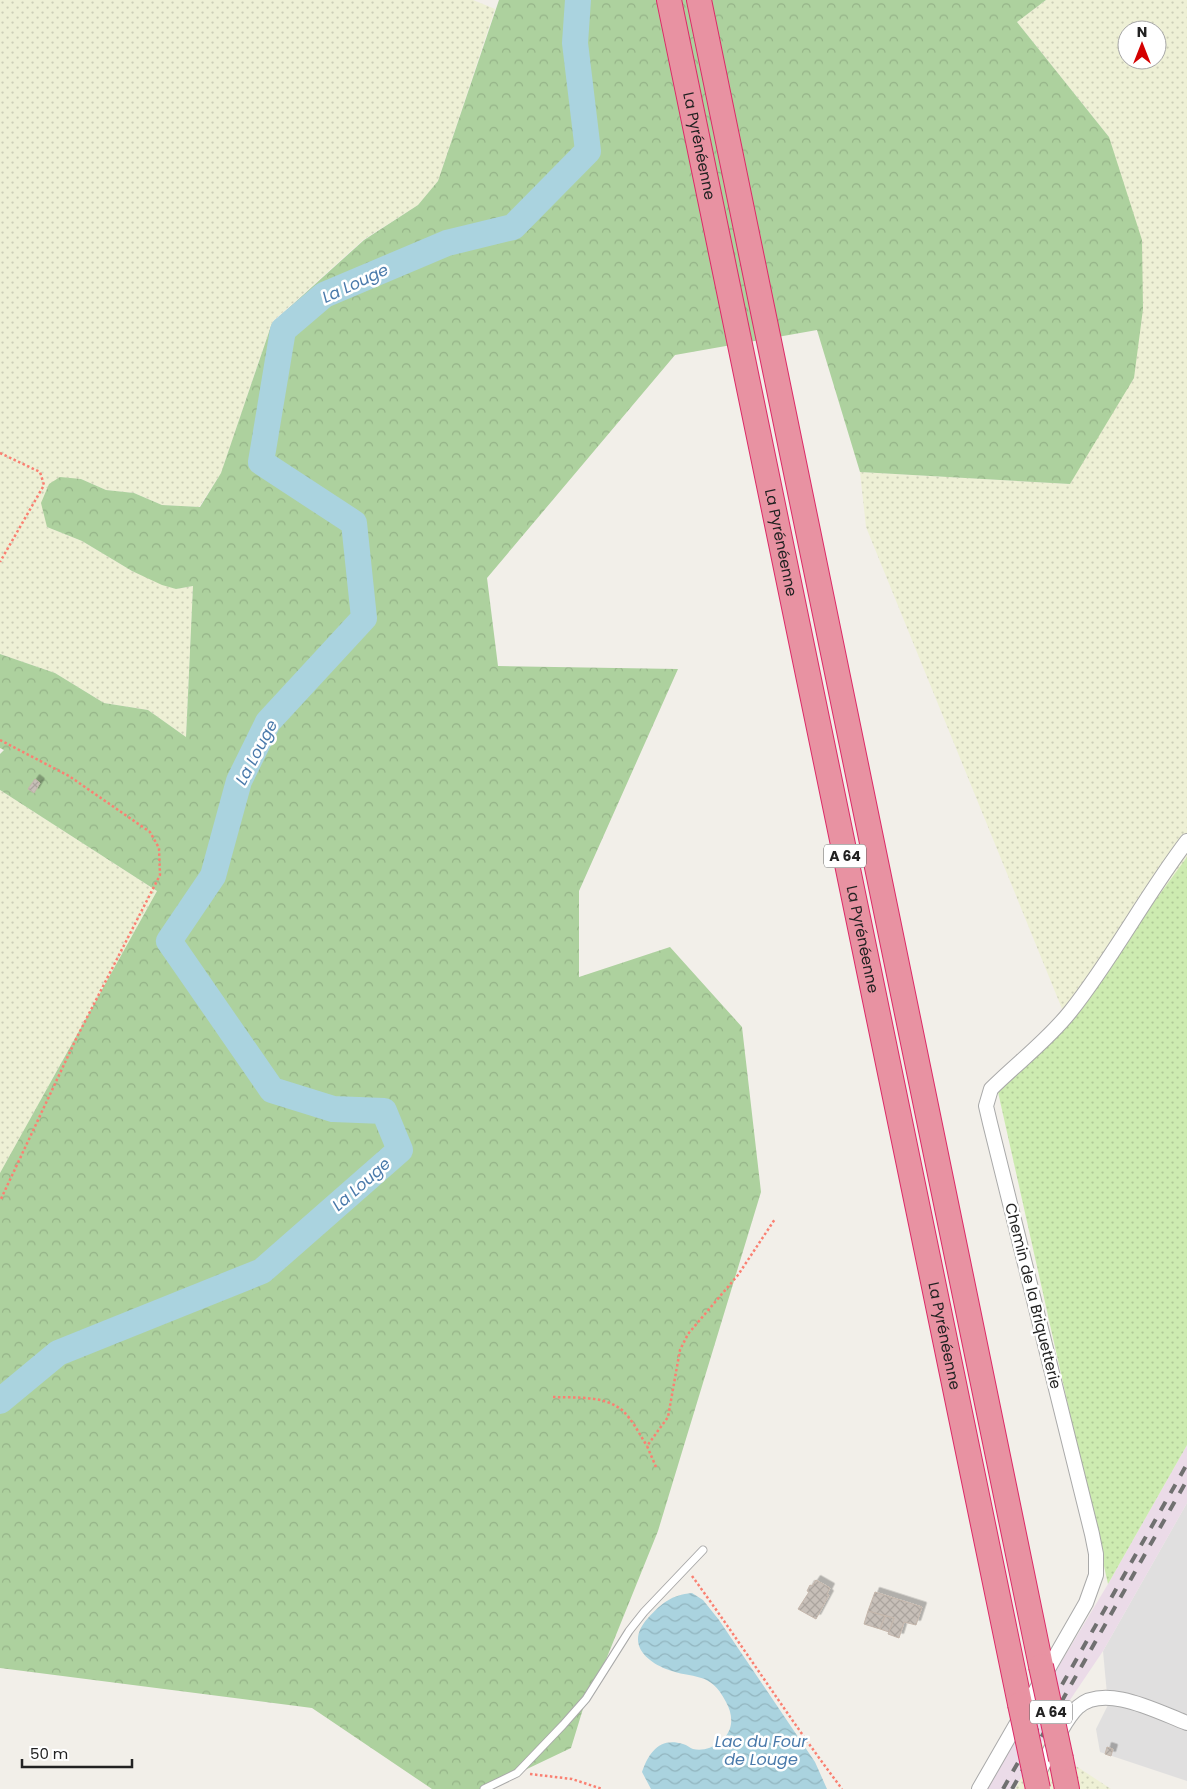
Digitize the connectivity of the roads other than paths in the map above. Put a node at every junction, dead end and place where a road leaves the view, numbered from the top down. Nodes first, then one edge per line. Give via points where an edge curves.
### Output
1 (699, 3) edge
2 (670, 4) edge
3 (1187, 841) edge
4 (703, 1550) dead end
5 (1187, 1722) edge
6 (484, 1789) edge
7 (979, 1789) edge
8 (1030, 1789) edge
9 (1038, 1789) edge
10 (1067, 1789) edge

1 - 10 highway, La Pyrénéenne / A 64, bridge
2 - 9 highway, La Pyrénéenne / A 64, bridge
3 - 7 street, Chemin de la Briquetterie via 1069,1014 991,1089 987,1098 993,1137 1092,1534 1096,1565 1091,1590 1078,1621
4 - 6 lane via 629,1630 586,1699 517,1773
5 - 8 street via 1115,1698 1094,1698 1072,1714

